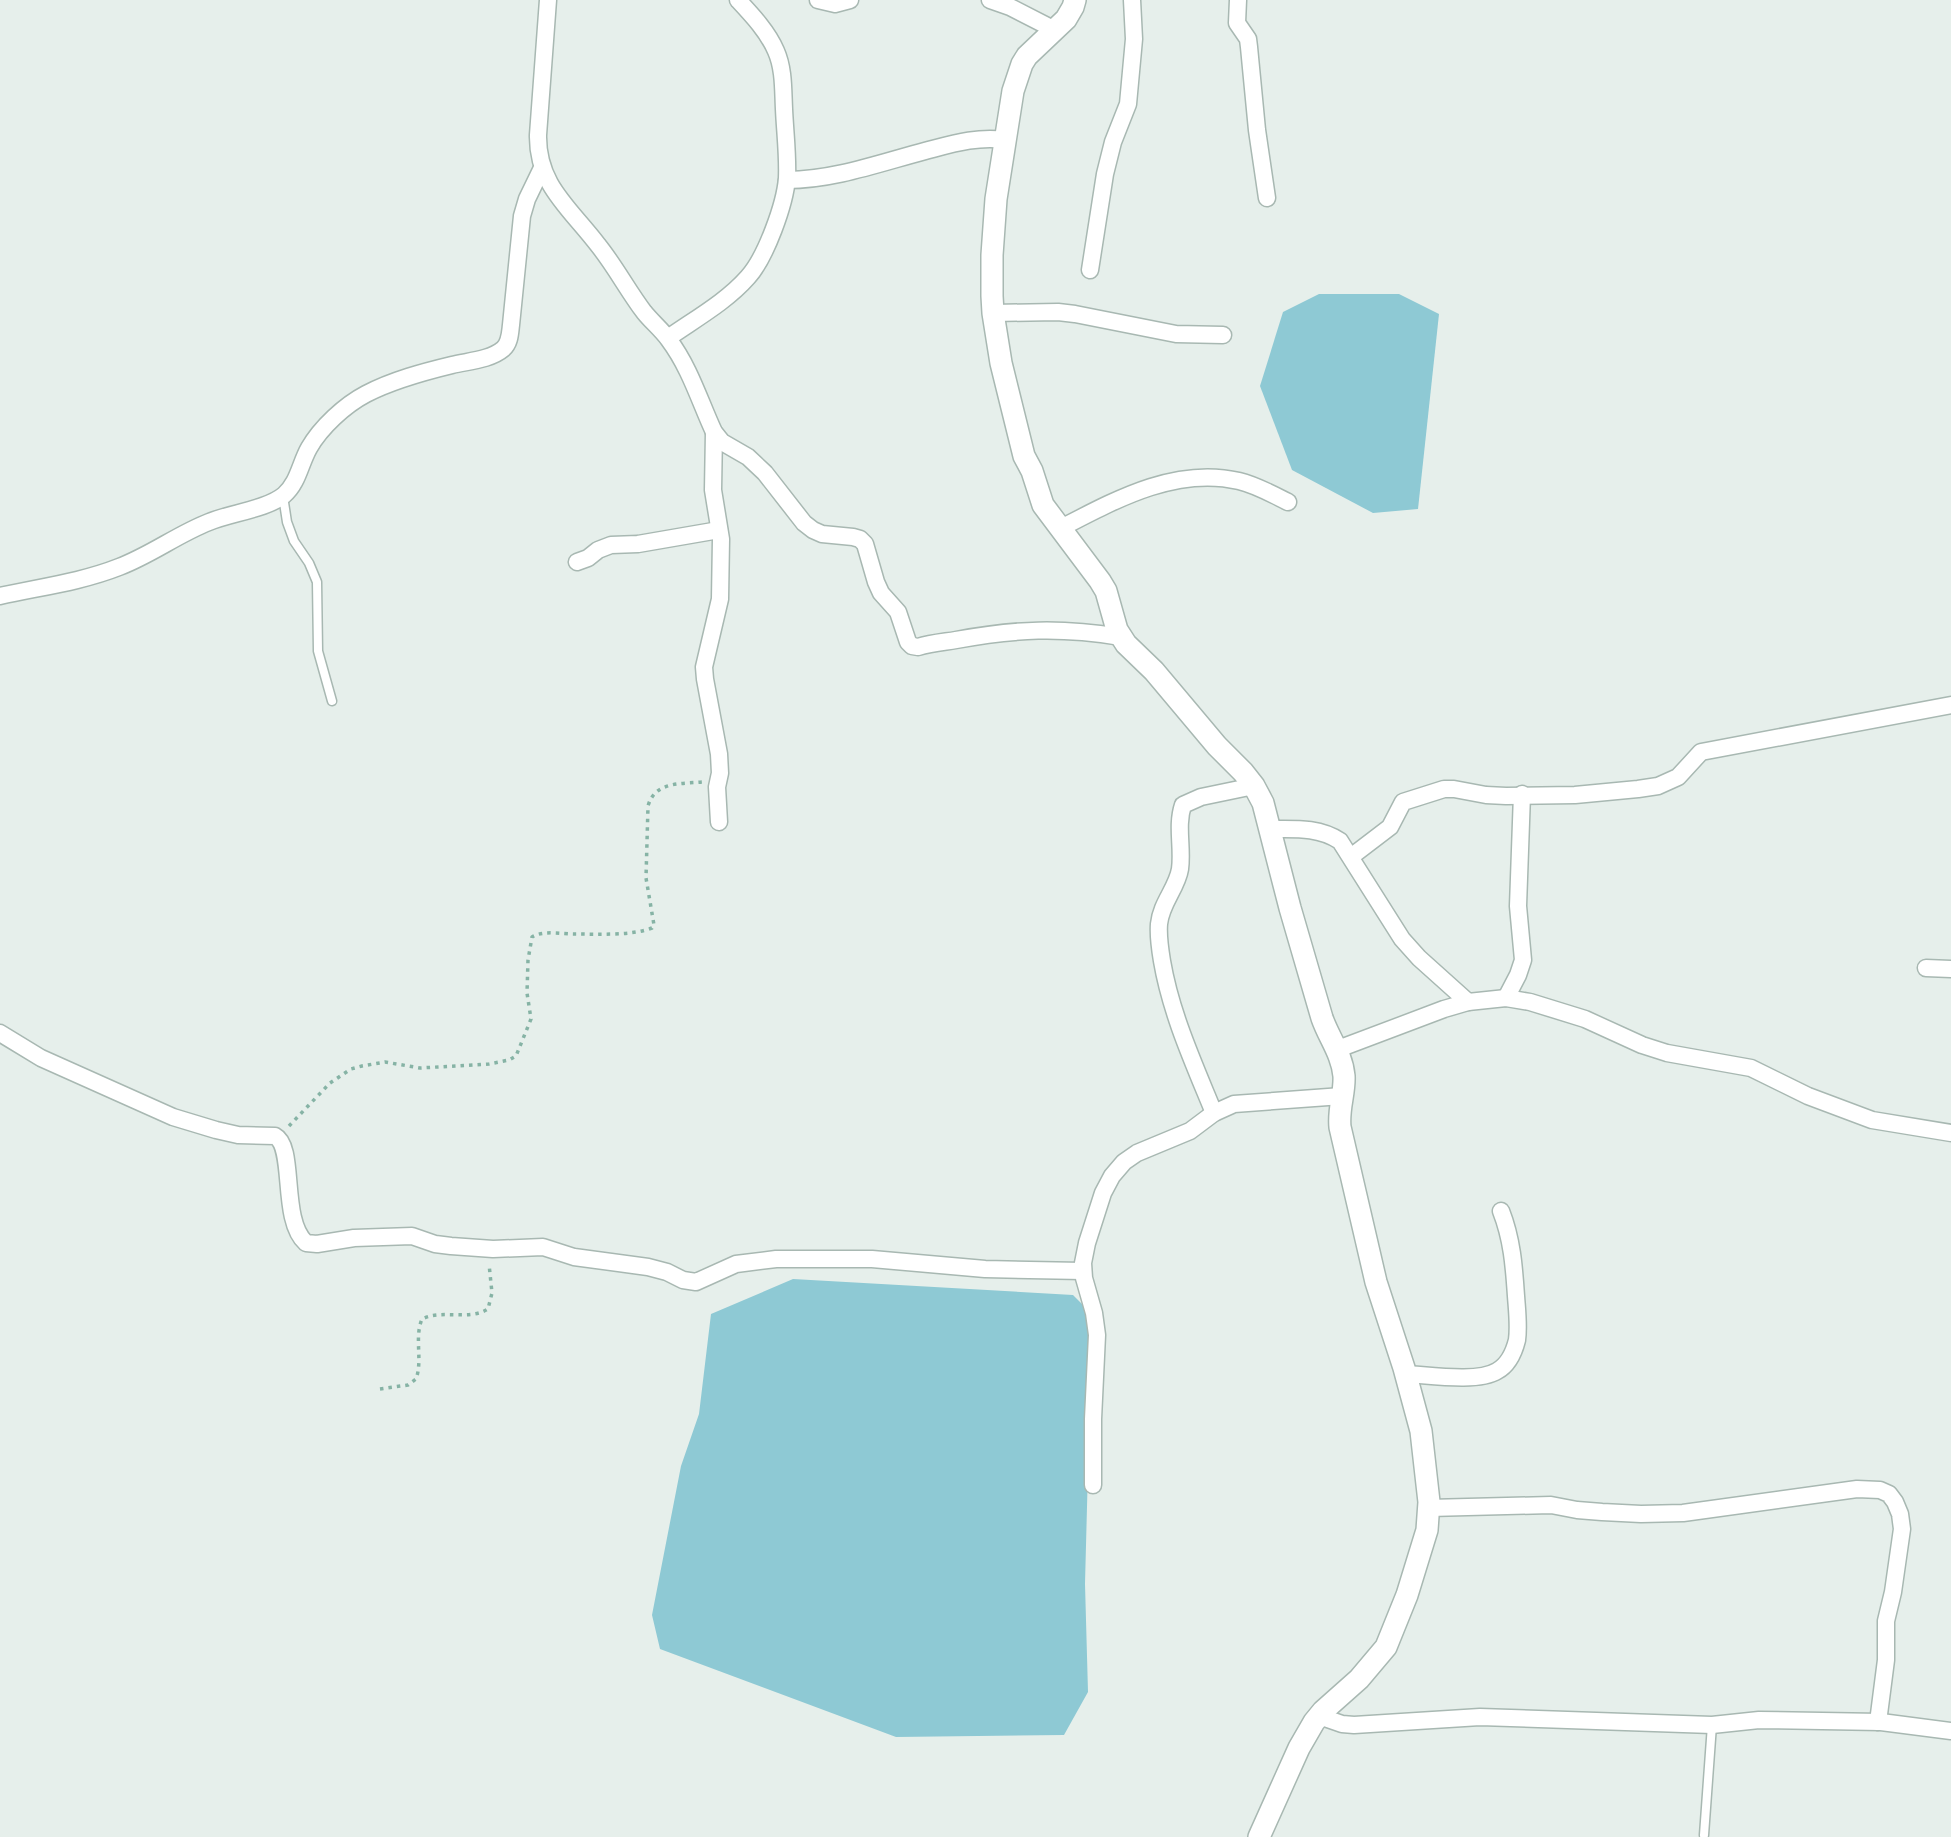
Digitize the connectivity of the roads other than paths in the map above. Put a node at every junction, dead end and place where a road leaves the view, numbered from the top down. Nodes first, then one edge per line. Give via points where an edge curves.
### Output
1 (548, 0) edge
2 (738, 0) edge
3 (818, 0) edge
4 (850, 0) edge
5 (990, 0) edge
6 (1074, 0) edge
7 (1132, 0) edge
8 (1238, 0) edge
9 (1055, 30) junction
10 (1005, 140) junction
11 (542, 168) junction
12 (787, 180) junction
13 (1267, 198) dead end
14 (1090, 270) dead end
15 (993, 313) junction
16 (1223, 335) dead end
17 (668, 338) junction
18 (714, 432) junction
19 (283, 496) junction
20 (1288, 502) dead end
21 (1061, 528) junction
22 (719, 530) junction
23 (577, 562) dead end
24 (0, 596) edge
25 (1121, 637) junction
26 (331, 701) dead end
27 (1951, 705) edge
28 (1254, 786) junction
29 (1522, 794) junction
30 (719, 822) dead end
31 (1271, 829) junction
32 (1352, 856) junction
33 (1926, 968) dead end
34 (1951, 969) edge
35 (1506, 998) junction
36 (1468, 1002) junction
37 (0, 1034) edge
38 (1338, 1049) junction
39 (1342, 1096) junction
40 (1214, 1112) junction
41 (1951, 1133) edge
42 (1501, 1211) dead end
43 (1083, 1271) junction
44 (1405, 1374) junction
45 (1093, 1485) dead end
46 (1429, 1508) junction
47 (1319, 1716) junction
48 (1878, 1722) junction
49 (1712, 1725) junction
50 (1951, 1731) edge
51 (1704, 1835) dead end
52 (1258, 1837) edge

1 - 11 street via 538,135
2 - 12 street via 769,38 780,65
3 - 4 street via 835,4
5 - 9 street
6 - 9 street
7 - 14 street via 1130,92 1105,174
8 - 13 street via 1237,23 1250,47
9 - 10 street via 1022,64
10 - 12 street via 967,140 851,170
10 - 15 street via 992,255
11 - 17 street via 549,185
11 - 19 street via 522,216 505,347 383,386 350,404 320,433
12 - 17 street via 773,229 749,276
15 - 16 street via 1058,312 1176,334
15 - 21 street via 1024,456 1044,505
17 - 18 street
18 - 22 street via 713,490
18 - 25 street via 765,473 813,530 853,537 865,544 881,593 898,612 912,646 1031,629
19 - 24 street via 205,523 119,568
19 - 26 lane via 294,541 317,582 318,651
20 - 21 street via 1239,481 1193,479 1149,487
21 - 25 street via 1106,590
22 - 23 street via 611,545
22 - 30 street via 720,599 704,667 718,738
25 - 28 street
27 - 29 street via 1701,752 1678,777 1658,786 1575,795
28 - 31 street
28 - 40 street via 1183,805 1179,873 1158,925 1168,991
29 - 32 street via 1444,789 1408,799 1390,827
29 - 35 street via 1518,906 1523,960
31 - 32 street via 1330,834
31 - 38 street via 1325,1029
32 - 36 street via 1402,939
33 - 34 street
35 - 36 street
35 - 41 street via 1585,1019 1667,1054 1751,1069 1872,1120
36 - 38 street
37 - 43 street via 41,1058 173,1116 227,1133 279,1138 286,1157 293,1218 306,1243 412,1236 443,1245 543,1247 648,1267 696,1282 736,1264 776,1259 872,1259 985,1269
38 - 39 street via 1344,1073
39 - 40 street via 1234,1104
39 - 44 street via 1340,1127 1366,1241
40 - 43 street via 1190,1131 1136,1153 1112,1175 1091,1231
42 - 44 street via 1514,1259 1518,1328 1513,1352 1497,1371 1485,1376
43 - 45 street via 1097,1335
44 - 46 street via 1421,1432
46 - 47 street via 1421,1556 1386,1647
46 - 48 street via 1551,1504 1602,1512 1683,1513 1857,1489 1889,1494 1902,1529 1886,1621
47 - 49 street via 1354,1726 1480,1717
47 - 52 street
48 - 49 street via 1759,1720
48 - 50 street
49 - 51 lane

